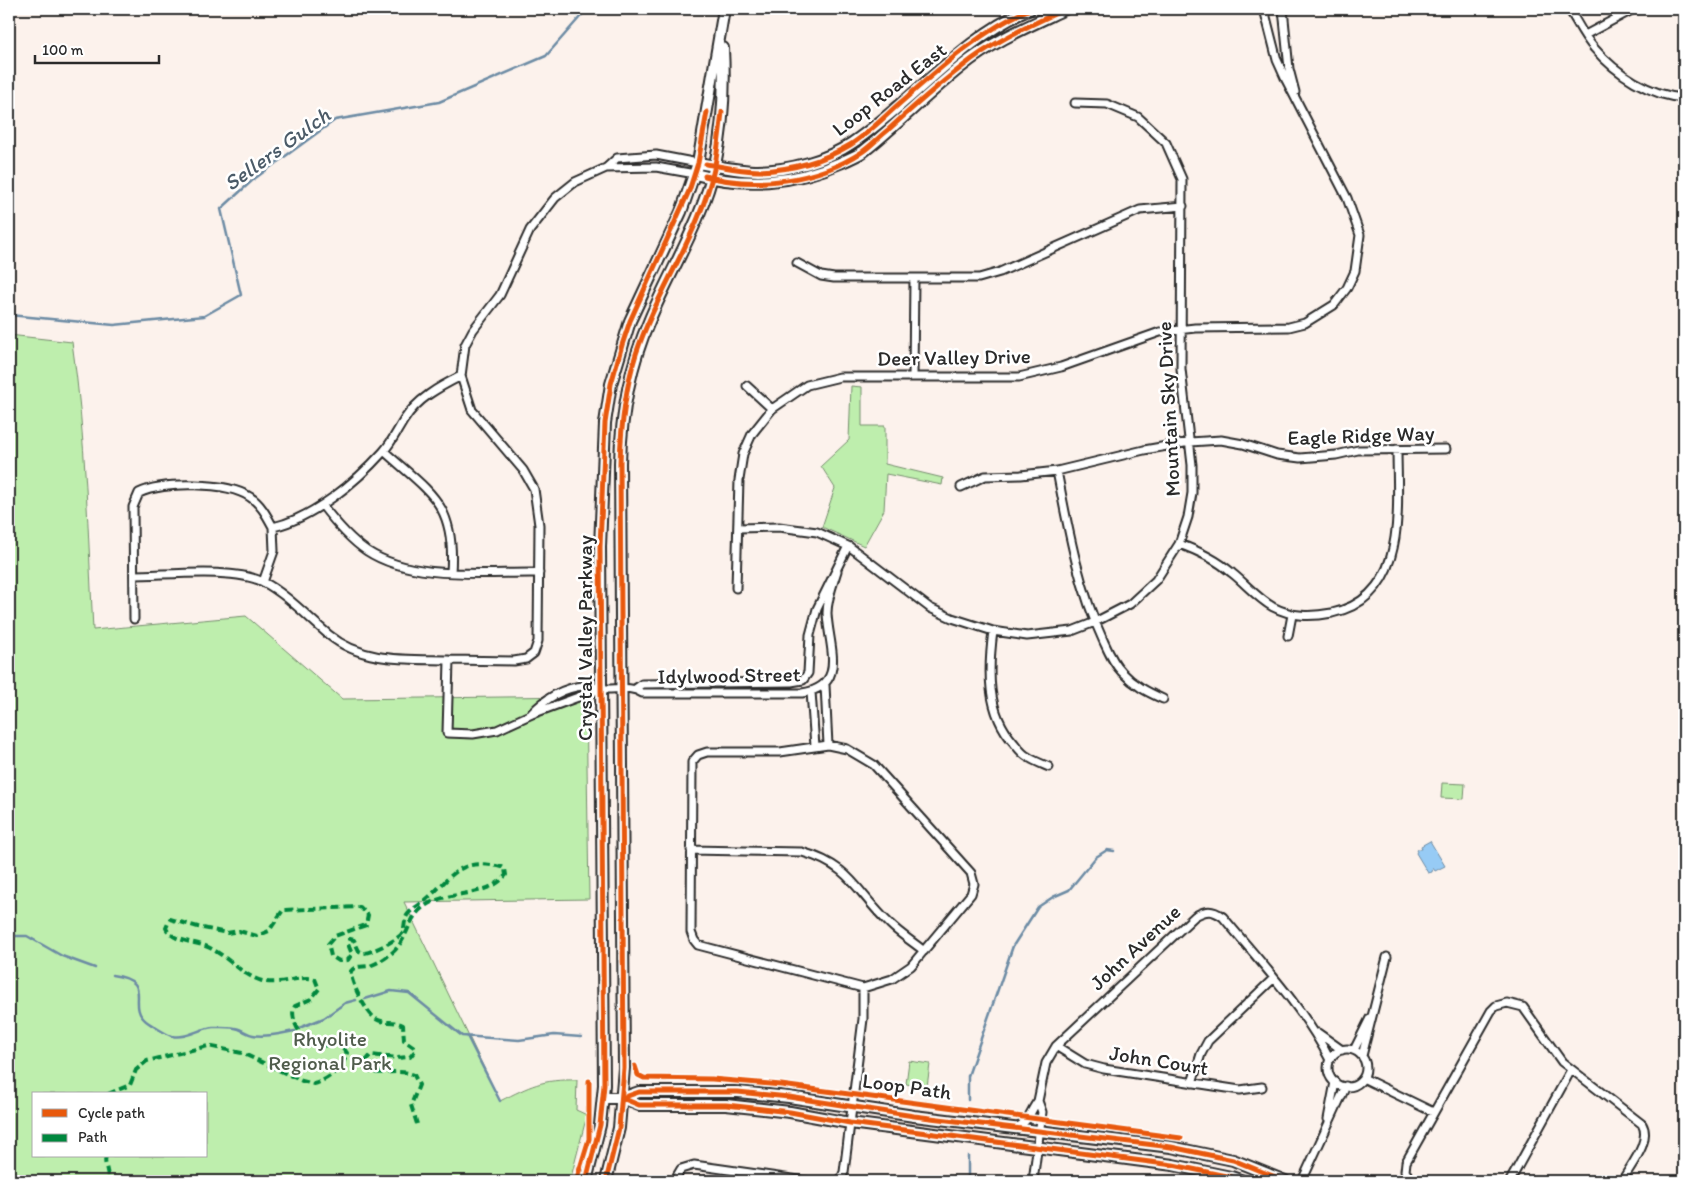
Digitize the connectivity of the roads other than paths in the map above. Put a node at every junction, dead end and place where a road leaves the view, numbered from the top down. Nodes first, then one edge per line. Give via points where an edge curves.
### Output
1 (724, 9) edge
2 (1030, 9) edge
3 (1065, 9) edge
4 (1264, 9) edge
5 (1283, 9) edge
6 (1569, 9) edge
7 (1634, 9) edge
8 (722, 32) junction
9 (1585, 35) junction
10 (1684, 98) edge
11 (1297, 100) junction
12 (1074, 103) dead end
13 (698, 162) junction
14 (715, 166) junction
15 (606, 168) junction
16 (695, 174) junction
17 (711, 178) junction
18 (1183, 206) junction
19 (796, 263) dead end
20 (914, 278) junction
21 (1180, 329) junction
22 (461, 376) junction
23 (914, 377) junction
24 (748, 386) dead end
25 (772, 409) junction
26 (1190, 442) junction
27 (1397, 449) junction
28 (1446, 449) dead end
29 (384, 451) junction
30 (1056, 470) junction
31 (961, 487) dead end
32 (322, 505) junction
33 (273, 527) junction
34 (738, 528) junction
35 (1179, 544) junction
36 (848, 546) junction
37 (837, 571) junction
38 (450, 572) junction
39 (538, 573) junction
40 (134, 576) junction
41 (263, 582) junction
42 (736, 588) dead end
43 (1292, 615) junction
44 (134, 619) dead end
45 (1095, 622) junction
46 (993, 631) junction
47 (1288, 636) dead end
48 (449, 660) junction
49 (824, 685) junction
50 (600, 689) junction
51 (622, 689) junction
52 (635, 689) junction
53 (812, 692) junction
54 (1163, 699) dead end
55 (828, 745) junction
56 (815, 746) junction
57 (1049, 767) dead end
58 (691, 850) junction
59 (924, 950) junction
60 (1387, 957) dead end
61 (1274, 978) junction
62 (863, 988) junction
63 (1376, 1007) junction
64 (1316, 1031) junction
65 (1056, 1046) junction
66 (1342, 1050) junction
67 (1354, 1050) junction
68 (1362, 1056) junction
69 (1330, 1060) junction
70 (1571, 1070) junction
71 (1363, 1078) junction
72 (1335, 1082) junction
73 (1192, 1083) junction
74 (1346, 1086) junction
75 (1262, 1087) dead end
76 (603, 1098) junction
77 (622, 1098) junction
78 (1038, 1101) junction
79 (852, 1106) junction
80 (1433, 1112) junction
81 (850, 1123) junction
82 (1328, 1124) junction
83 (1016, 1128) junction
84 (1040, 1131) junction
85 (1038, 1148) junction
86 (762, 1179) edge
87 (1624, 1180) edge
88 (586, 1181) edge
89 (606, 1181) edge
90 (674, 1181) edge
91 (806, 1181) edge
92 (840, 1181) edge
93 (1033, 1181) edge
94 (1243, 1181) edge
95 (1284, 1181) edge
96 (1302, 1181) edge
97 (1412, 1181) edge
98 (1510, 1181) edge

1 - 8 main road, Crystal Valley Parkway
2 - 14 main road, Loop Road East via 987,34 944,65 851,144 833,153 806,164 774,170
3 - 17 main road, Loop Road East via 1005,37 963,65 862,152 830,168 797,178 763,182
4 - 11 street via 1277,60
5 - 11 street via 1289,69
6 - 9 street
7 - 9 street
8 - 13 main road, Crystal Valley Parkway
8 - 14 main road, Crystal Valley Parkway via 723,92
9 - 10 street via 1603,59 1624,75 1667,97
11 - 21 street, Deer Valley Drive via 1356,218 1359,251 1347,288 1320,316 1297,326
12 - 18 street, Mountain Sky Drive via 1119,107 1152,128 1166,143 1175,160 1182,179
13 - 14 main road, Loop Road East
13 - 15 street via 636,155 617,158
13 - 16 main road, Crystal Valley Parkway
14 - 17 main road, Crystal Valley Parkway
15 - 16 street via 656,167
15 - 22 street via 575,182 555,198 530,230 500,295 465,345
16 - 17 main road, Loop Road East
16 - 50 main road, Crystal Valley Parkway via 681,212 630,321 607,404 600,547
17 - 51 main road, Crystal Valley Parkway via 644,333 626,397 620,463
18 - 20 street via 1140,210 1000,272 972,278
18 - 21 street, Mountain Sky Drive
19 - 20 street via 820,276 834,278
20 - 23 street
21 - 23 street, Deer Valley Drive via 1160,332 1030,375
21 - 26 street, Mountain Sky Drive via 1181,369
22 - 29 street via 440,386 415,406
22 - 39 street via 472,410 523,470 534,489 539,525
23 - 25 street, Deer Valley Drive via 823,380 792,394
24 - 25 street
25 - 34 street, Deer Valley Drive via 752,434 743,454
26 - 27 street, Eagle Ridge Way via 1236,442 1277,455 1300,458 1358,450
26 - 30 street, Eagle Ridge Way
26 - 35 street, Mountain Sky Drive via 1192,492
27 - 28 street, Eagle Ridge Way
27 - 43 street via 1397,535 1393,555 1384,574 1358,602 1340,611
29 - 32 street
29 - 38 street via 437,499 450,528
30 - 31 street, Eagle Ridge Way via 985,476
30 - 45 street via 1077,570
32 - 33 street via 304,517
32 - 38 street via 343,531 367,551 397,566
33 - 40 street via 262,506 234,489 177,486 146,490 139,494 133,507
33 - 41 street via 274,551
34 - 36 street, Mountain Sky Drive via 779,527 816,532
34 - 42 street, Deer Valley Drive
35 - 43 street via 1212,558 1272,606
35 - 45 street, Mountain Sky Drive via 1156,580 1130,604
36 - 37 street, Idylwood Street
36 - 46 street, Mountain Sky Drive via 930,608
37 - 49 street, Idylwood Street via 828,603 831,674
37 - 52 street, Idylwood Street via 816,609 810,635 808,673 803,680 642,684
38 - 39 street
39 - 48 street via 538,641 534,653 514,661
40 - 41 street via 228,574
40 - 44 street
41 - 48 street via 331,637 364,654 386,659
43 - 47 street
45 - 46 street, Mountain Sky Drive via 1049,635 1027,636
45 - 54 street via 1120,671 1139,688
46 - 57 street via 990,690 997,714 1008,737 1026,756
48 - 50 street, Idylwood Street via 447,734 497,730 532,714 543,701 556,694 584,686
49 - 53 street, Idylwood Street
49 - 55 street
50 - 51 street, Idylwood Street
50 - 76 main road, Crystal Valley Parkway
51 - 52 street, Idylwood Street
51 - 77 main road, Crystal Valley Parkway
52 - 53 street, Idylwood Street via 642,694
53 - 56 street
55 - 56 street
55 - 59 street via 847,749 874,765 971,873 974,884 971,894
56 - 58 street via 780,752 707,752 698,755 692,762 691,772
58 - 59 street via 802,852 820,857 835,865 890,925
58 - 62 street via 691,932 698,945
59 - 62 street via 911,966 892,979
60 - 63 street
61 - 64 street, John Avenue
61 - 65 street, John Avenue via 1223,917 1215,911 1205,910
61 - 73 street via 1208,1042
62 - 79 street via 863,1019
63 - 67 street
63 - 68 street
64 - 66 street, John Avenue
64 - 69 street, John Avenue
65 - 73 street, John Court via 1093,1067
65 - 78 street, John Avenue via 1046,1063
66 - 67 street
66 - 69 street
67 - 68 street
68 - 71 street via 1366,1067
69 - 72 street via 1330,1074
70 - 80 street via 1523,1007 1501,1004 1491,1011
70 - 87 street via 1639,1120 1644,1128 1644,1140
70 - 98 street
71 - 74 street
71 - 80 street
72 - 74 street
72 - 82 street
73 - 75 street, John Court via 1240,1090
74 - 82 street
76 - 77 main road
76 - 88 main road, Crystal Valley Parkway
77 - 79 main road via 640,1092 738,1092
77 - 81 main road via 639,1105 726,1106 790,1112
77 - 89 main road, Crystal Valley Parkway via 619,1128
78 - 83 street, John Avenue via 1028,1119
78 - 84 street, John Avenue via 1042,1112
79 - 81 street
79 - 83 main road
80 - 97 street via 1406,1162 1405,1171
81 - 85 main road
81 - 92 street
82 - 96 street
83 - 84 main road
84 - 85 street, John Avenue
84 - 95 main road via 1204,1153
85 - 93 street, John Avenue
85 - 94 main road via 1189,1168
86 - 90 street via 694,1165 681,1169
86 - 91 street

